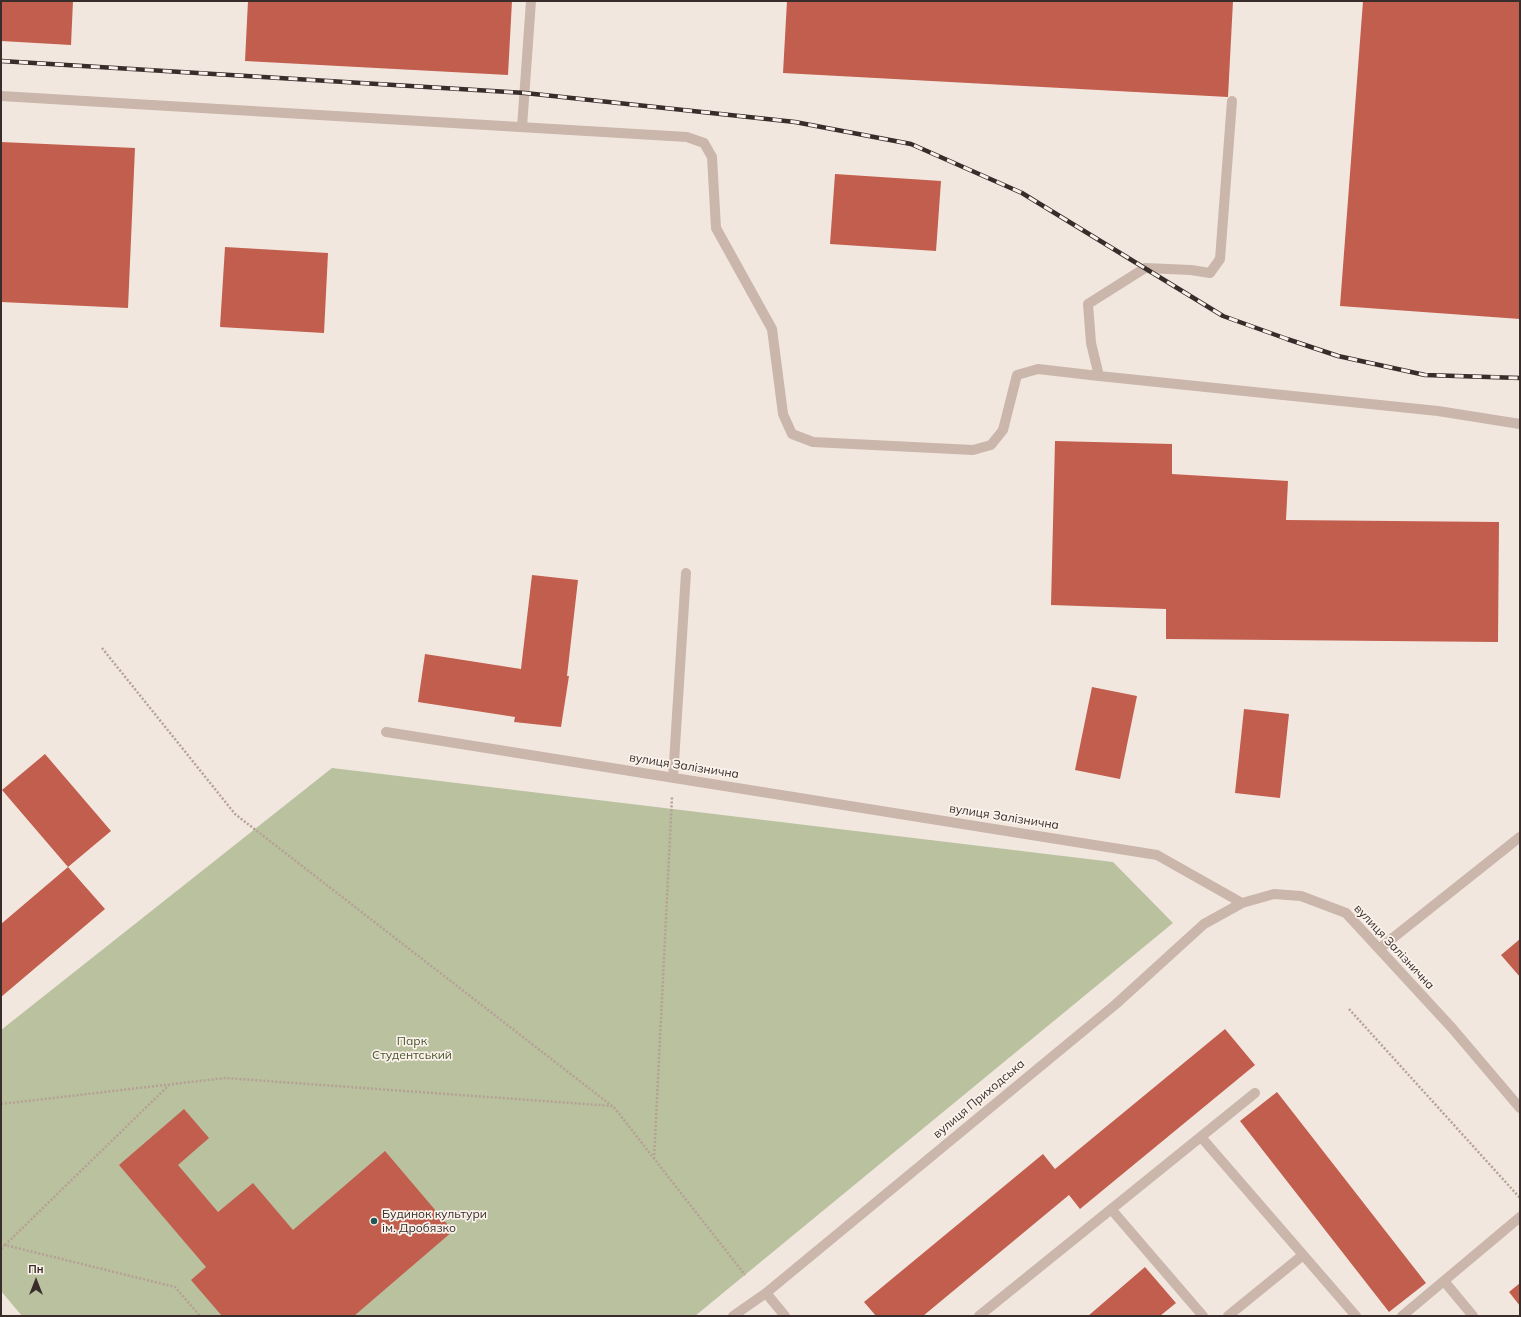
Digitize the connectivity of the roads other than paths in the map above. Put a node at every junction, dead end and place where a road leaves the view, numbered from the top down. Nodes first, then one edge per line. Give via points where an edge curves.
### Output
1 (531, 1) edge
2 (1, 96) edge
3 (1232, 101) dead end
4 (522, 126) junction
5 (1099, 376) junction
6 (1520, 424) edge
7 (686, 573) dead end
8 (386, 732) dead end
9 (672, 778) junction
10 (1520, 837) edge
11 (1242, 903) junction
12 (1379, 949) junction
13 (1255, 1092) dead end
14 (1520, 1108) edge
15 (1201, 1137) junction
16 (1111, 1209) junction
17 (1520, 1217) edge
18 (1303, 1255) junction
19 (1444, 1281) junction
20 (766, 1292) junction
21 (733, 1316) edge
22 (785, 1316) edge
23 (978, 1316) edge
24 (1203, 1316) edge
25 (1228, 1316) edge
26 (1356, 1316) edge
27 (1402, 1316) edge
28 (1473, 1316) edge

1 - 4 street
2 - 4 street
3 - 5 street via 1220,259 1210,273 1145,268 1088,304 1091,343
4 - 5 street via 687,137 704,143 712,157 716,228 772,329 784,414 792,434 813,442 974,450 991,445 1003,430 1017,375 1038,369
5 - 6 street via 1438,411
7 - 9 street
8 - 9 street, вулиця Залізнична
9 - 11 street, вулиця Залізнична via 1157,855
10 - 12 street
11 - 12 street, вулиця Залізнична via 1274,894 1301,896 1346,913
11 - 20 street, вулиця Приходська via 1204,924 1116,1004
12 - 14 street, вулиця Залізнична via 1452,1028
13 - 15 street
15 - 16 street
15 - 18 street
16 - 23 street
16 - 24 street
17 - 19 street
18 - 25 street
18 - 26 street
19 - 27 street
19 - 28 street
20 - 21 street, вулиця Приходська
20 - 22 street

